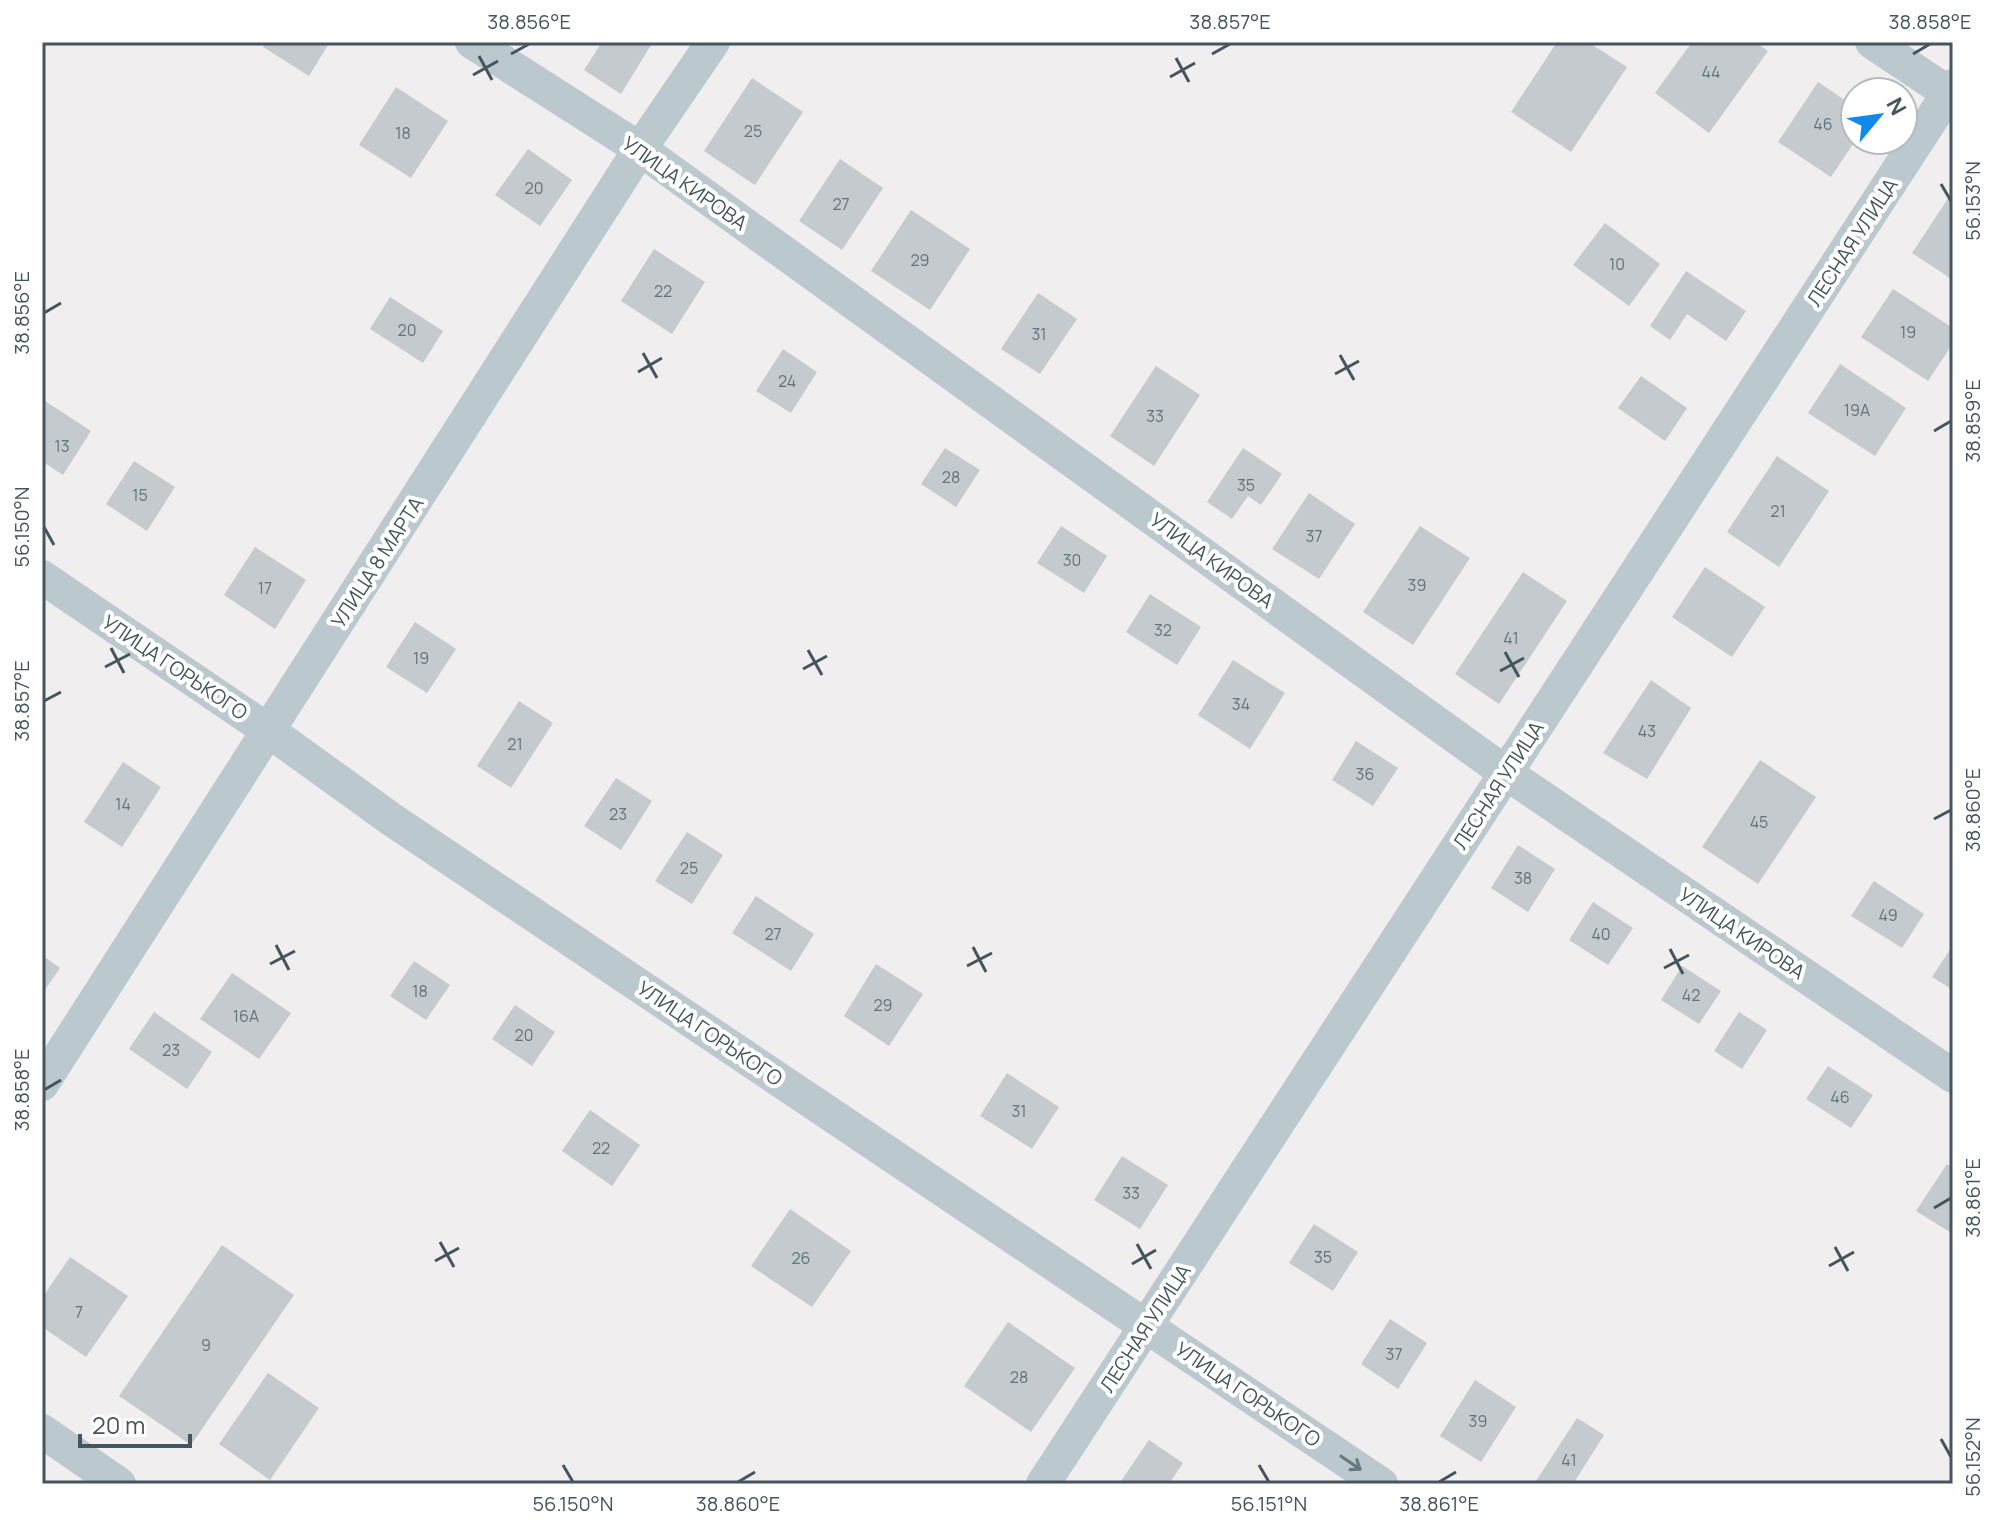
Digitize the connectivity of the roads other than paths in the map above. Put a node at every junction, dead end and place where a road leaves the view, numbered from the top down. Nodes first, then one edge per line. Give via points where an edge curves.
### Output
1 (472, 42) edge
2 (713, 42) edge
3 (1872, 42) edge
4 (1952, 92) edge
5 (640, 149) junction
6 (42, 577) edge
7 (269, 731) junction
8 (1506, 773) junction
9 (1953, 1076) edge
10 (42, 1084) edge
11 (1147, 1326) junction
12 (42, 1431) edge
13 (119, 1484) edge
14 (1043, 1484) edge
15 (1381, 1484) edge

1 - 5 street, УЛИЦА КИРОВА
2 - 5 street, УЛИЦА 8 МАРТА
3 - 4 street
4 - 8 street, ЛЕСНАЯ УЛИЦА
5 - 7 street, УЛИЦА 8 МАРТА
5 - 8 street, УЛИЦА КИРОВА
6 - 7 street, УЛИЦА ГОРЬКОГО
7 - 10 street, УЛИЦА 8 МАРТА
7 - 11 street, УЛИЦА ГОРЬКОГО via 391,819
8 - 9 street, УЛИЦА КИРОВА
8 - 11 street, ЛЕСНАЯ УЛИЦА
11 - 14 street, ЛЕСНАЯ УЛИЦА
11 -> 15 street, УЛИЦА ГОРЬКОГО
12 - 13 street

